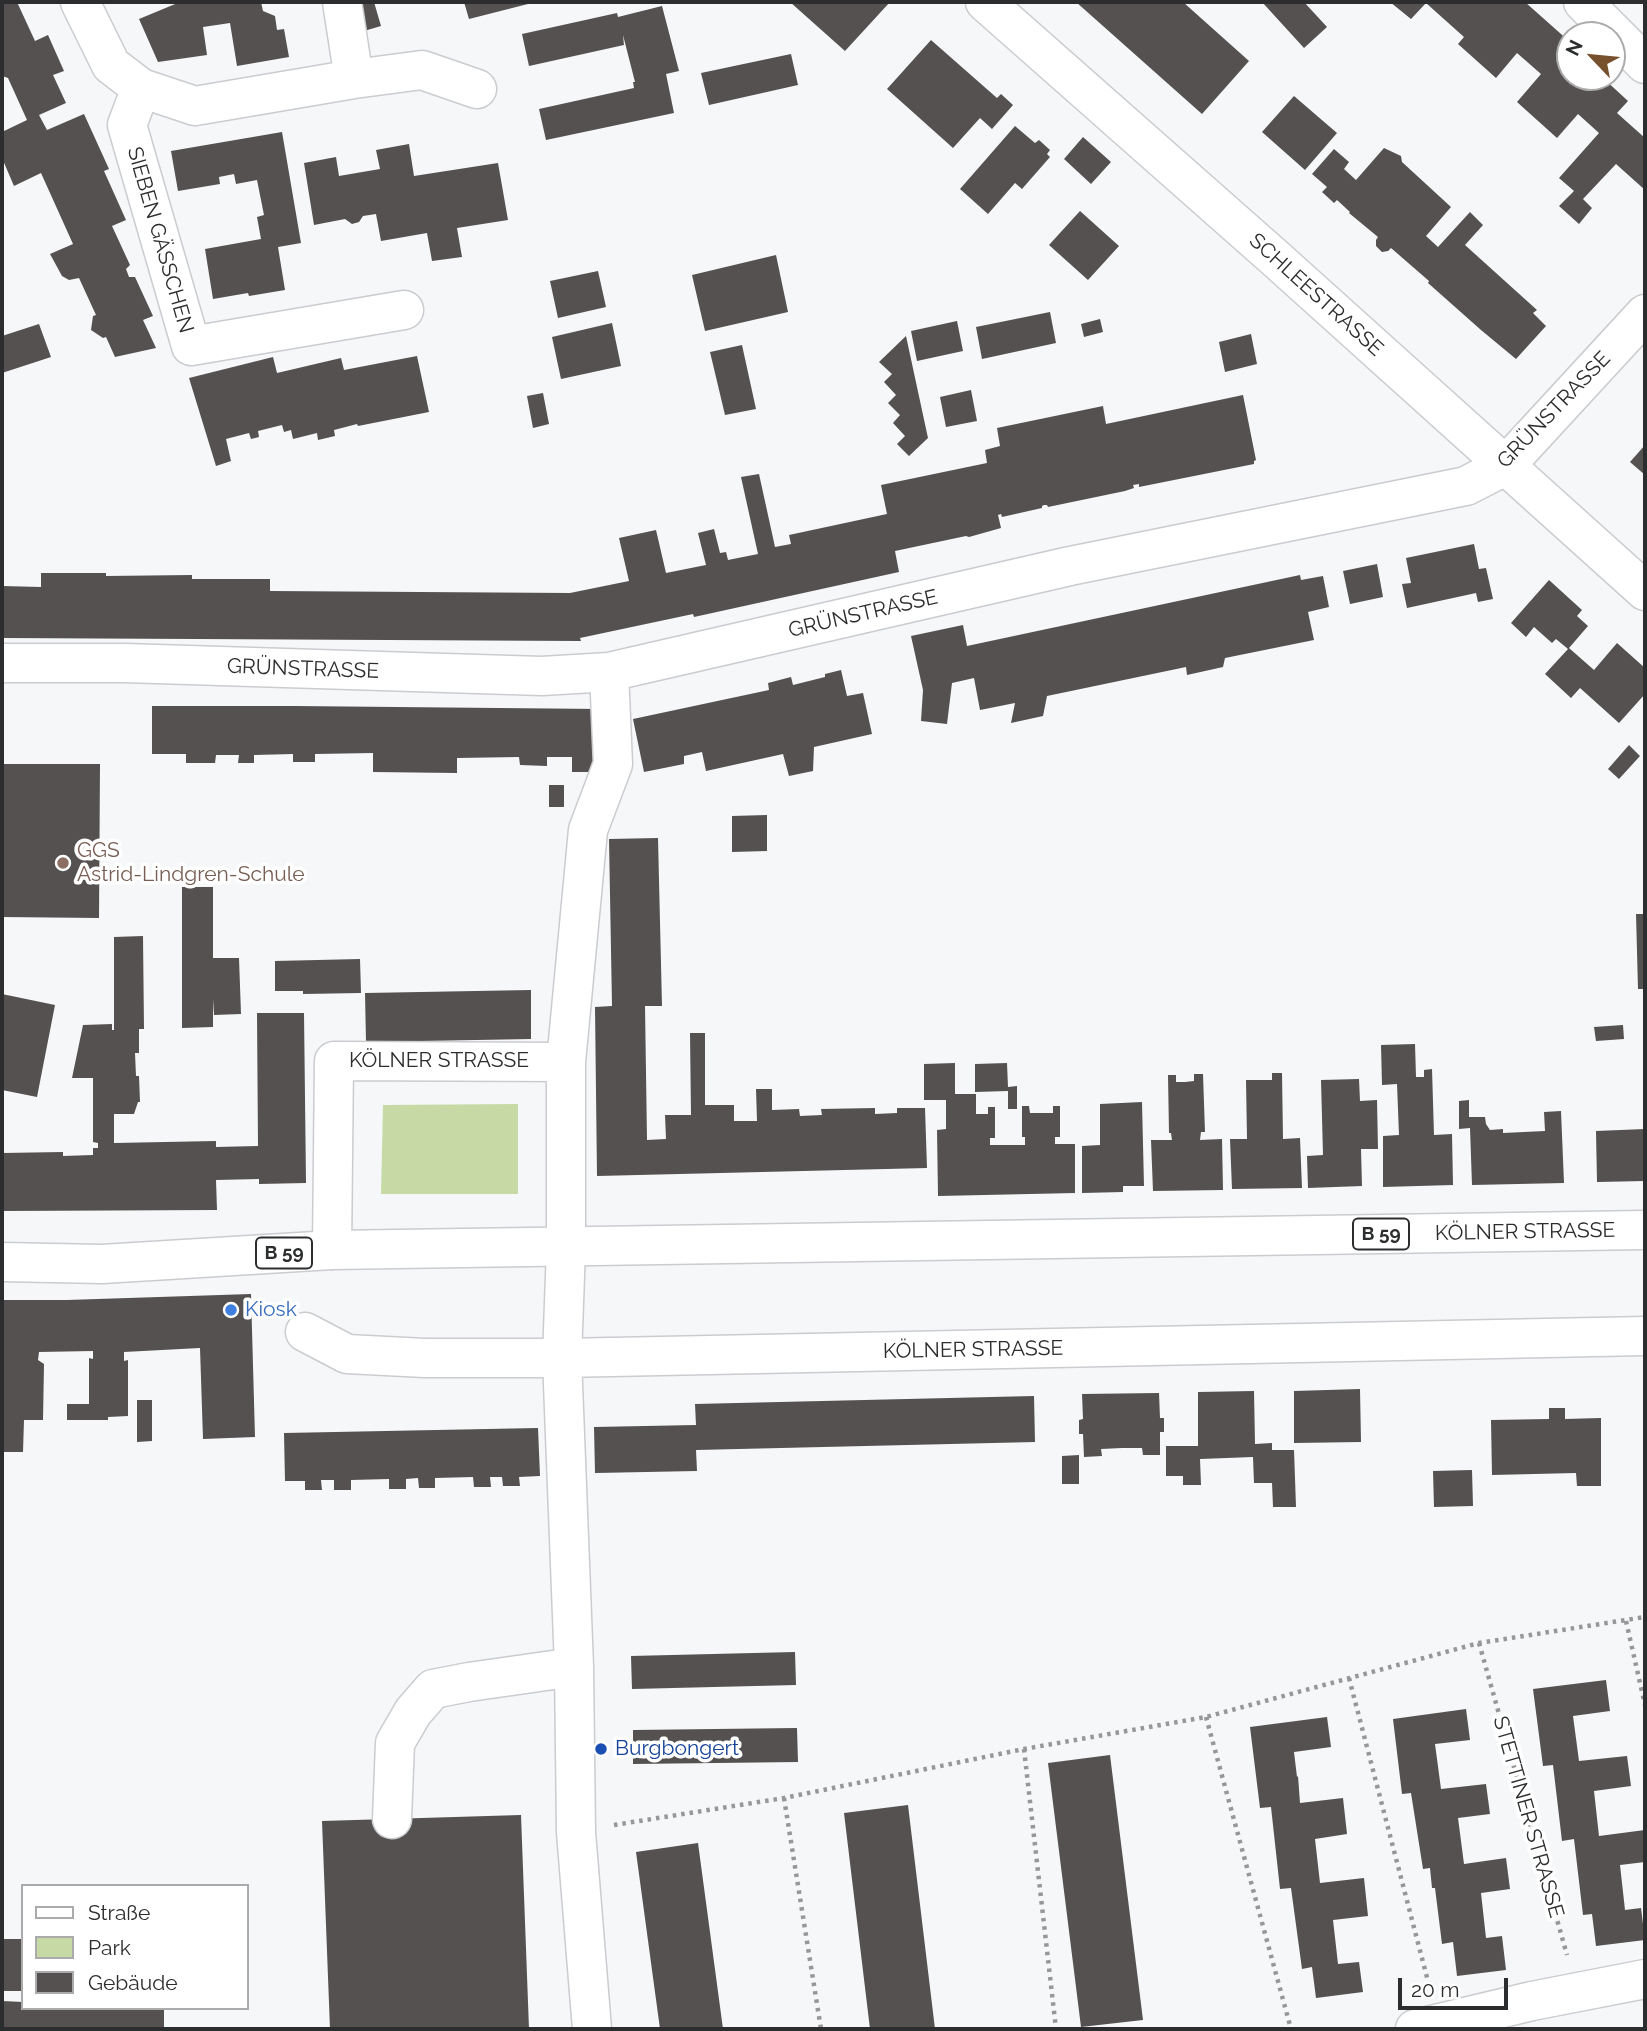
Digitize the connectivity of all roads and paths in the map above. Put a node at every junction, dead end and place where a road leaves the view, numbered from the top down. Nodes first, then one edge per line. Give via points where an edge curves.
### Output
1 (80, 2) edge
2 (342, 2) edge
3 (985, 2) edge
4 (1583, 2) edge
5 (1645, 64) edge
6 (354, 79) junction
7 (141, 88) junction
8 (477, 89) dead end
9 (404, 310) dead end
10 (1645, 314) edge
11 (1506, 466) junction
12 (1645, 591) edge
13 (2, 663) edge
14 (609, 672) junction
15 (566, 1062) junction
16 (1645, 1230) edge
17 (566, 1248) junction
18 (332, 1250) junction
19 (2, 1262) edge
20 (305, 1332) dead end
21 (1645, 1336) edge
22 (562, 1358) junction
23 (1645, 1617) edge
24 (1626, 1621) junction
25 (1479, 1643) junction
26 (574, 1667) junction
27 (1349, 1678) junction
28 (1645, 1705) edge
29 (1206, 1717) junction
30 (1024, 1749) junction
31 (784, 1798) junction
32 (392, 1819) dead end
33 (576, 1832) junction
34 (1645, 1979) edge
35 (1578, 1992) junction
36 (1533, 2015) edge
37 (1427, 2026) edge
38 (592, 2029) edge
39 (821, 2029) edge
40 (1056, 2029) edge
41 (1291, 2029) edge

1 - 7 street via 111,65
2 - 6 street
3 - 11 street, SCHLEESTRASSE
4 - 5 street
6 - 7 street via 195,106
6 - 8 street via 422,70
7 - 9 street, SIEBEN GÄSSCHEN via 127,125 191,346
10 - 11 street, GRÜNSTRASSE
11 - 12 street, SCHLEESTRASSE
11 - 14 street, GRÜNSTRASSE via 1466,486 1070,566
13 - 14 street, GRÜNSTRASSE via 542,676
14 - 15 street via 613,764 588,830
15 - 17 street
15 - 18 street, KÖLNER STRASSE via 334,1061
16 - 17 street, KÖLNER STRASSE / B 59
17 - 18 street, KÖLNER STRASSE / B 59
17 - 22 street
18 - 19 street, KÖLNER STRASSE / B 59 via 102,1264
20 - 22 street, KÖLNER STRASSE via 347,1354
21 - 22 street, KÖLNER STRASSE
22 - 26 street
23 - 24 path
24 - 25 path
24 - 28 path
25 - 27 path
25 - 35 path, STETTINER STRASSE
26 - 32 street via 433,1689 395,1743
26 - 33 street
27 - 29 path
27 - 37 path
29 - 30 path
29 - 41 path
30 - 31 path
30 - 40 path
31 - 33 path
31 - 39 path
33 - 38 street
34 - 35 street
35 - 36 street
36 - 37 street

